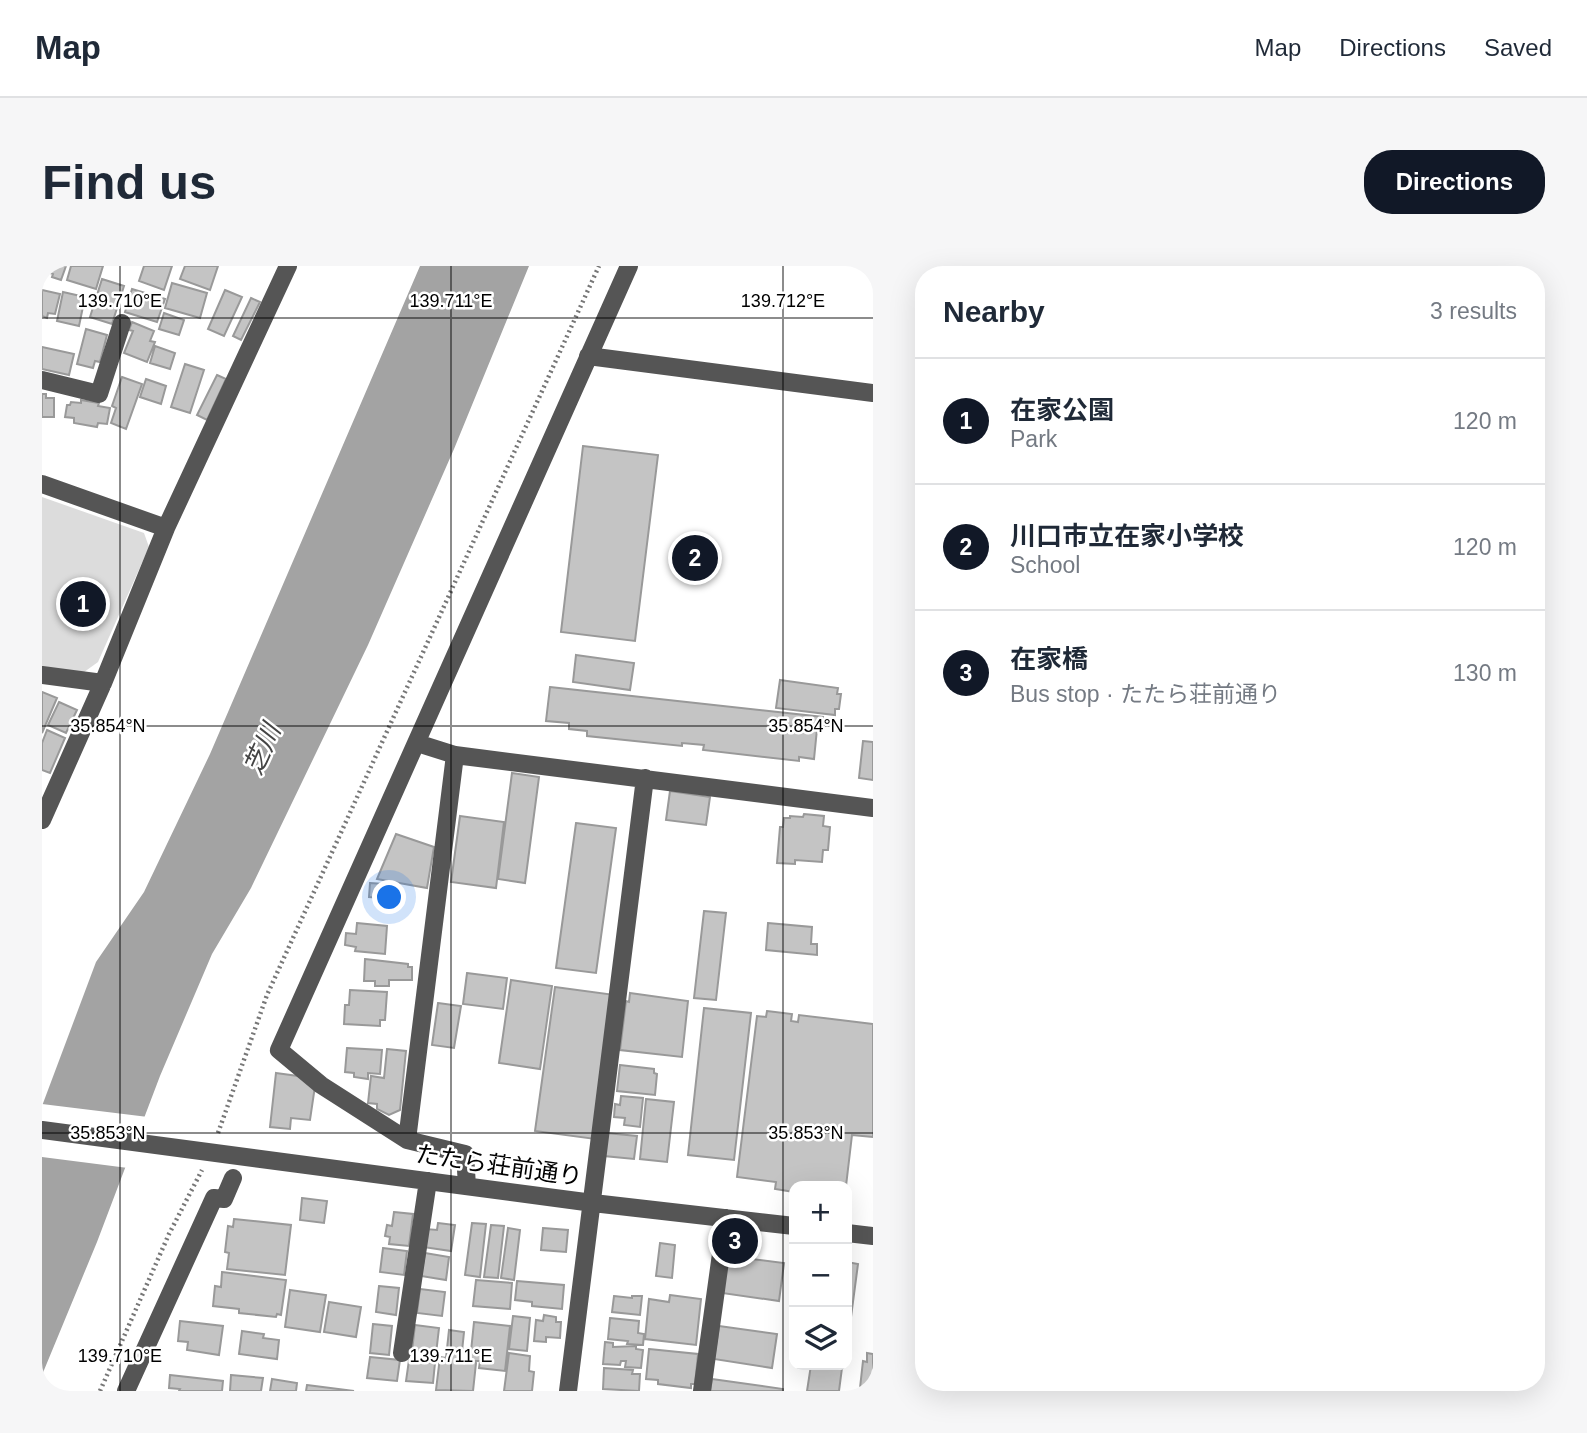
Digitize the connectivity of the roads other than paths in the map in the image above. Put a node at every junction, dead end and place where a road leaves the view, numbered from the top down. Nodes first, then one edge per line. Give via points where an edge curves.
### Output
1 (288, 266) edge
2 (629, 266) edge
3 (122, 323) dead end
4 (588, 356) junction
5 (42, 380) edge
6 (873, 393) edge
7 (42, 484) edge
8 (166, 528) junction
9 (42, 675) edge
10 (103, 683) junction
11 (417, 743) junction
12 (456, 755) junction
13 (645, 778) junction
14 (873, 808) edge
15 (42, 820) edge
16 (42, 1130) edge
17 (407, 1140) junction
18 (233, 1178) dead end
19 (428, 1181) junction
20 (467, 1186) junction
21 (593, 1203) junction
22 (726, 1218) junction
23 (789, 1225) edge
24 (852, 1234) edge
25 (873, 1236) edge
26 (402, 1353) dead end
27 (125, 1391) edge
28 (568, 1391) edge
29 (702, 1391) edge

1 - 8 street
2 - 4 street
3 - 5 street via 99,394
4 - 6 street
4 - 11 street
7 - 8 street
8 - 10 street
9 - 10 street
10 - 15 street
11 - 12 street
11 - 17 street via 279,1050 321,1085
12 - 13 street
12 - 17 street
13 - 14 street
13 - 21 street
16 - 19 street, たたら荘前通り
17 - 20 street via 465,1154
18 - 27 street via 225,1199 214,1198
19 - 20 street, たたら荘前通り
19 - 26 street
20 - 21 street, たたら荘前通り
21 - 22 street, たたら荘前通り
21 - 28 street
22 - 23 street, たたら荘前通り
22 - 29 street
24 - 25 street

